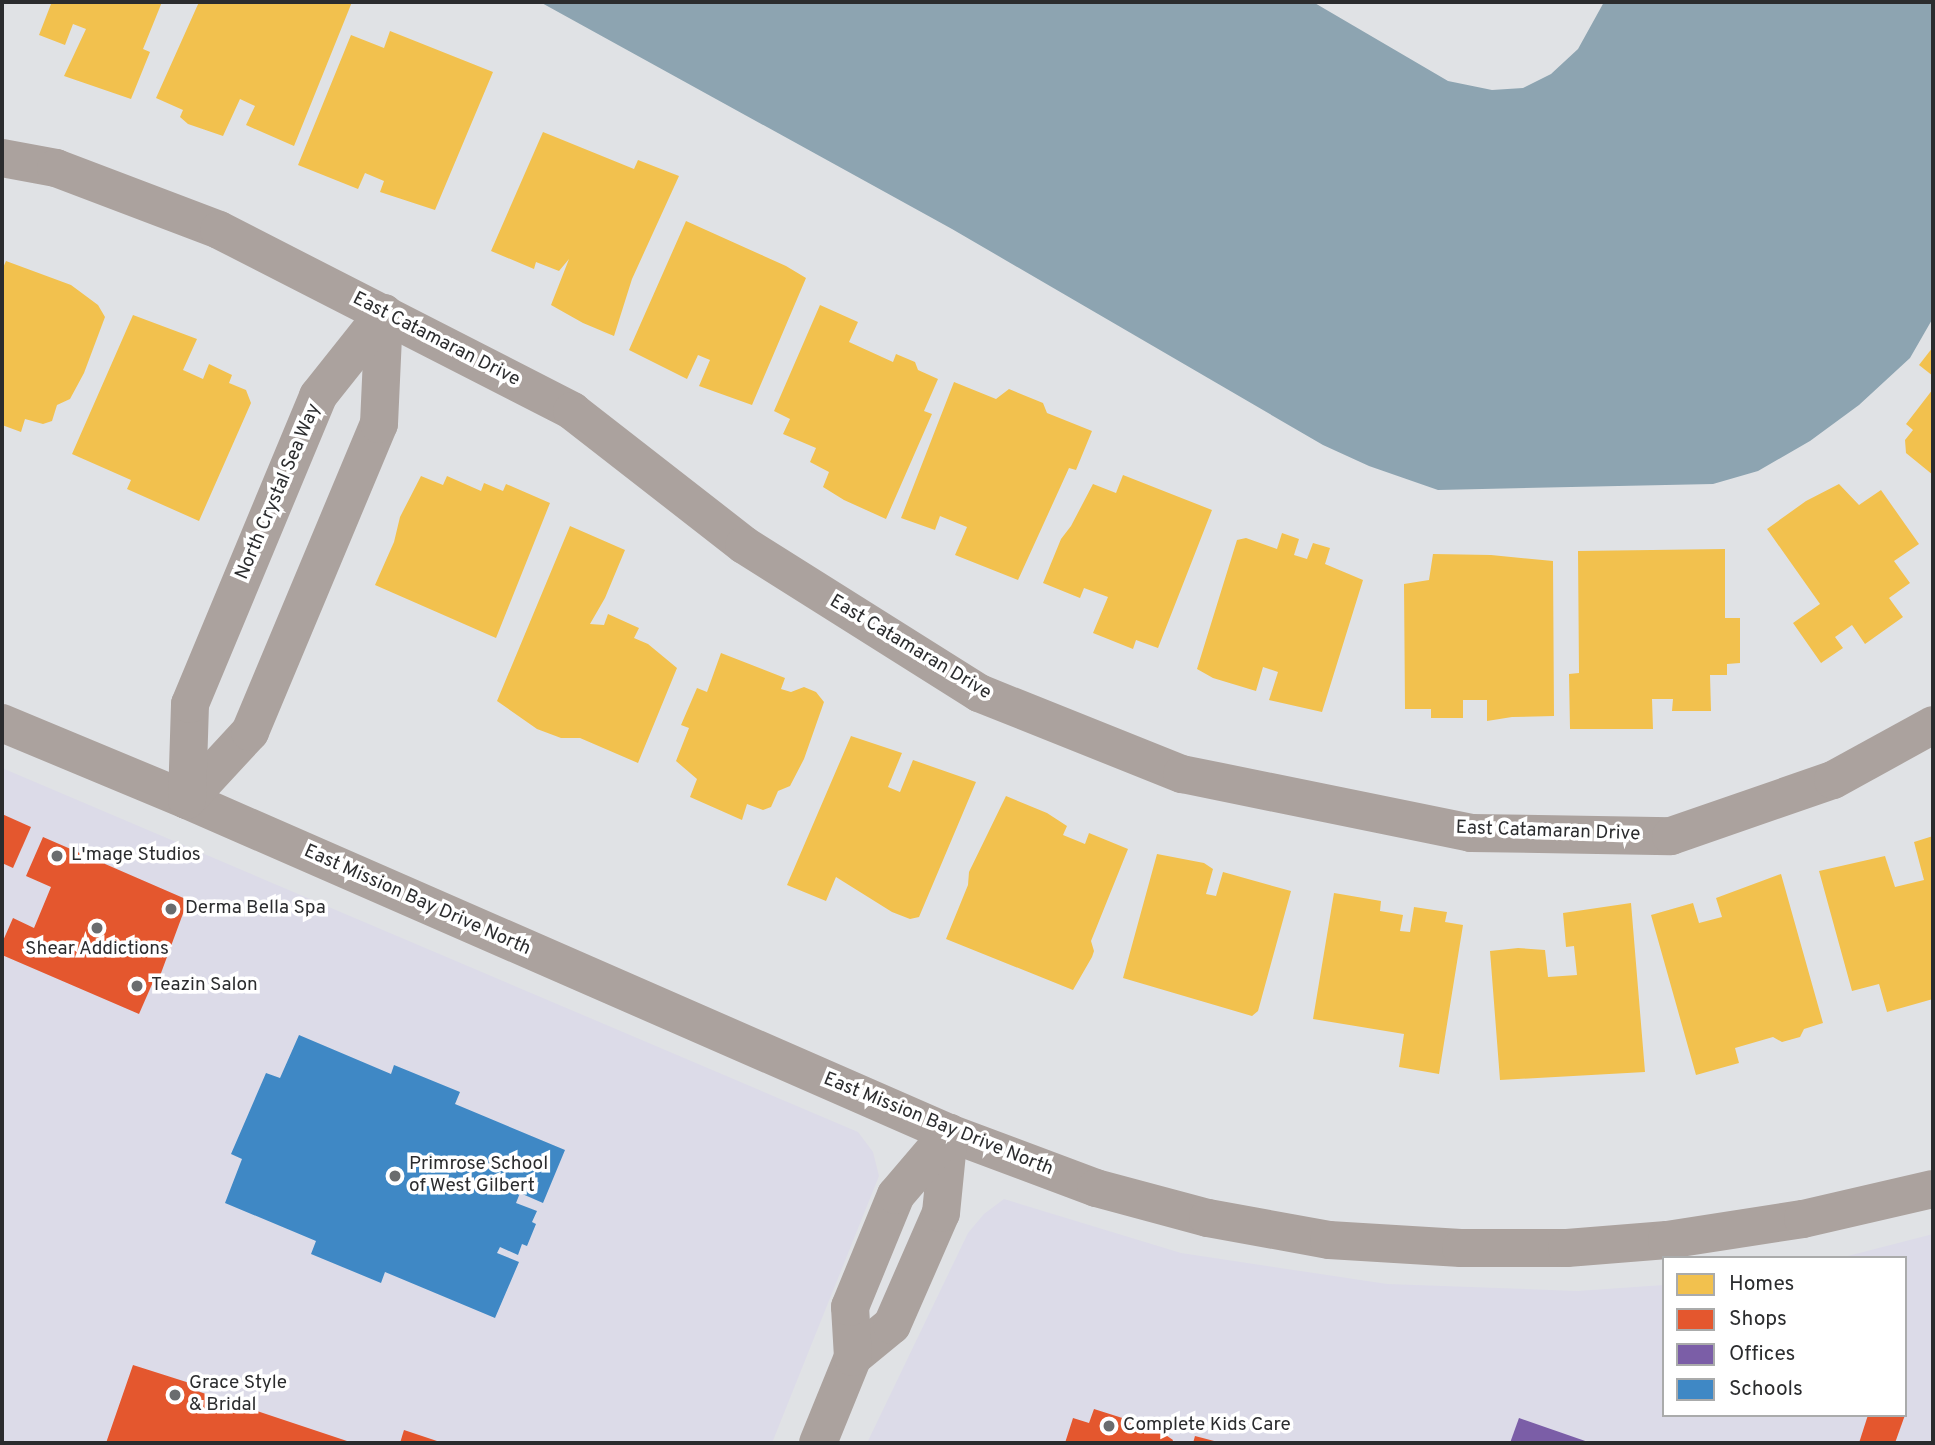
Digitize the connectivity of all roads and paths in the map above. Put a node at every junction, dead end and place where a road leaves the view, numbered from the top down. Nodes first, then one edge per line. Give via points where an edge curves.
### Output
1 (2, 158) edge
2 (384, 313) junction
3 (2, 723) edge
4 (1933, 725) edge
5 (187, 800) junction
6 (949, 1133) junction
7 (1933, 1189) edge
8 (818, 1443) edge

1 - 2 street, East Catamaran Drive via 56,168 219,230
2 - 4 street, East Catamaran Drive via 572,411 744,545 979,693 1182,774 1471,833 1671,836 1833,780
2 - 5 street, North Crystal Sea Way via 318,396 190,704
2 - 5 street via 379,424 250,732
3 - 5 street, East Mission Bay Drive North
5 - 6 street, East Mission Bay Drive North
6 - 7 street, East Mission Bay Drive North via 1096,1188 1208,1218 1329,1240 1448,1247 1567,1248 1667,1240 1803,1219
6 - 8 street via 941,1213 892,1325 853,1357

